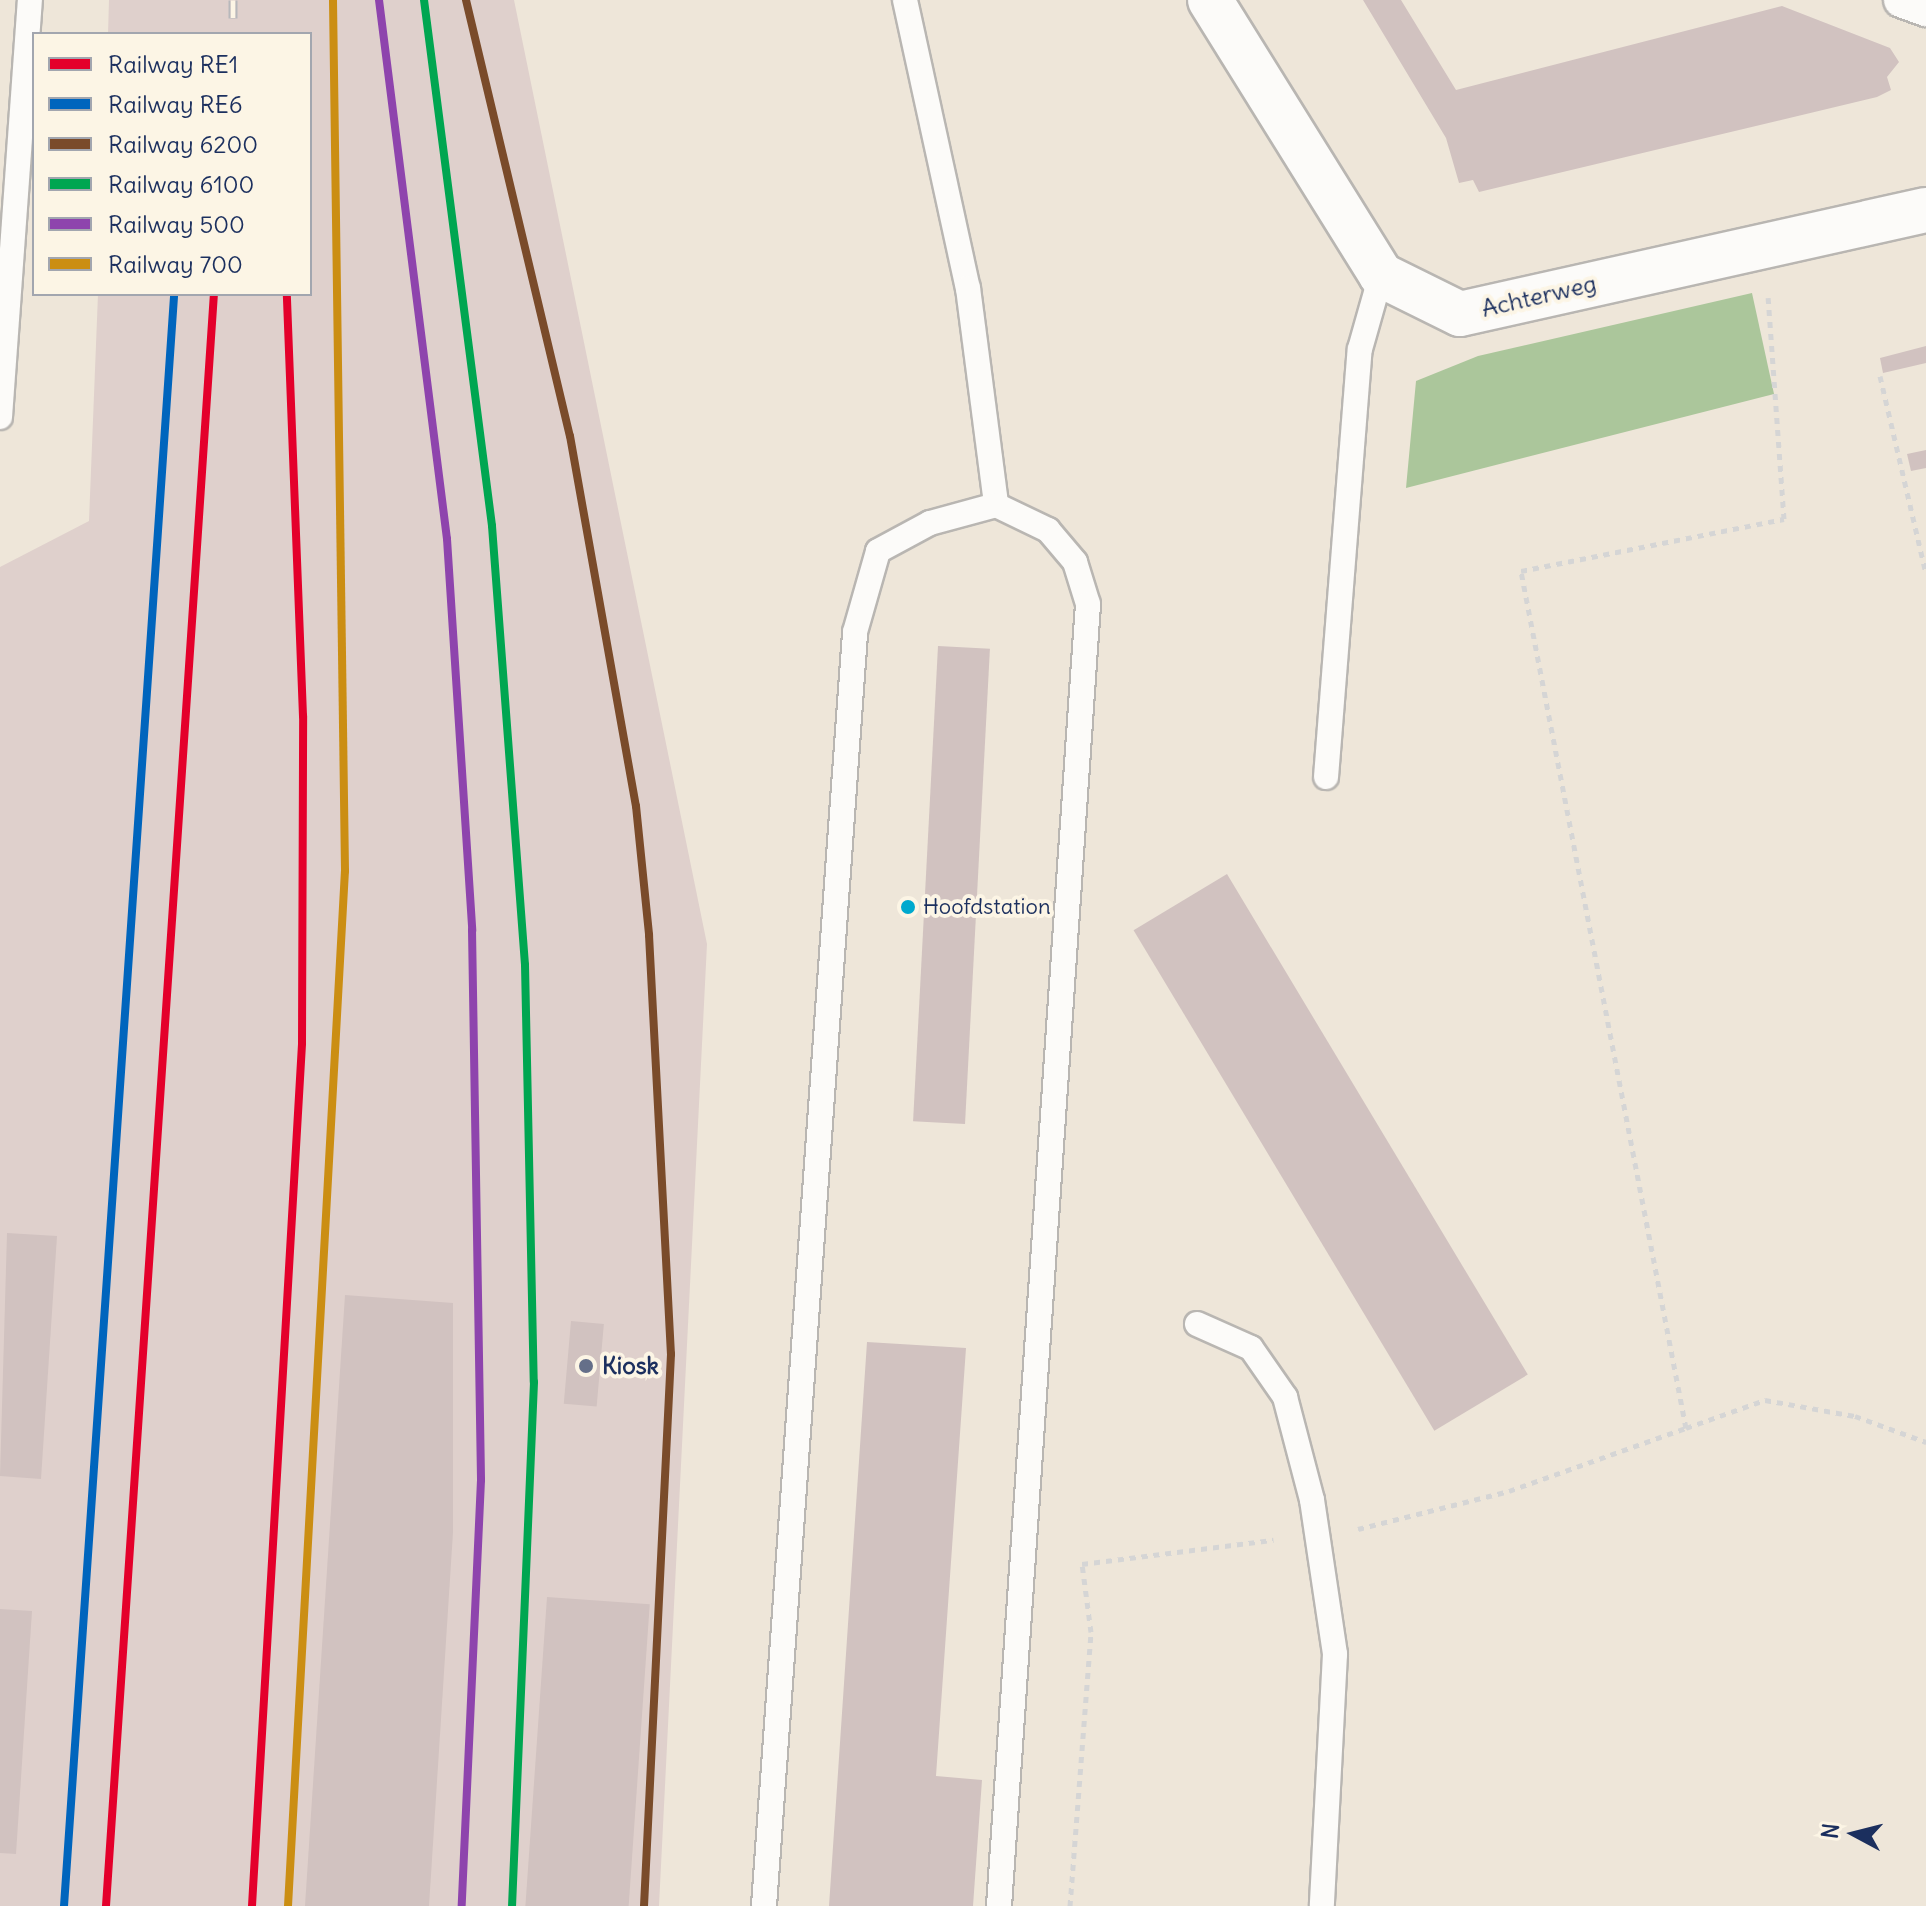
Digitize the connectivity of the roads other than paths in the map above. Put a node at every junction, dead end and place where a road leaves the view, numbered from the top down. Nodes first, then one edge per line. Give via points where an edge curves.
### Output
1 (30, 0) edge
2 (905, 0) edge
3 (1210, 0) edge
4 (1901, 0) edge
5 (1926, 9) edge
6 (1926, 210) edge
7 (1381, 275) junction
8 (0, 417) edge
9 (996, 505) junction
10 (1326, 777) dead end
11 (1197, 1324) dead end
12 (764, 1906) edge
13 (999, 1906) edge
14 (1322, 1906) edge

1 - 8 lane
2 - 9 lane via 968,288
3 - 7 street
4 - 5 street
6 - 7 street, Achterweg via 1460,314
7 - 10 lane via 1360,349
9 - 12 lane via 930,523 878,551 855,632
9 - 13 lane via 1048,530 1075,562 1088,604
11 - 14 lane via 1251,1348 1285,1397 1317,1534 1335,1654

